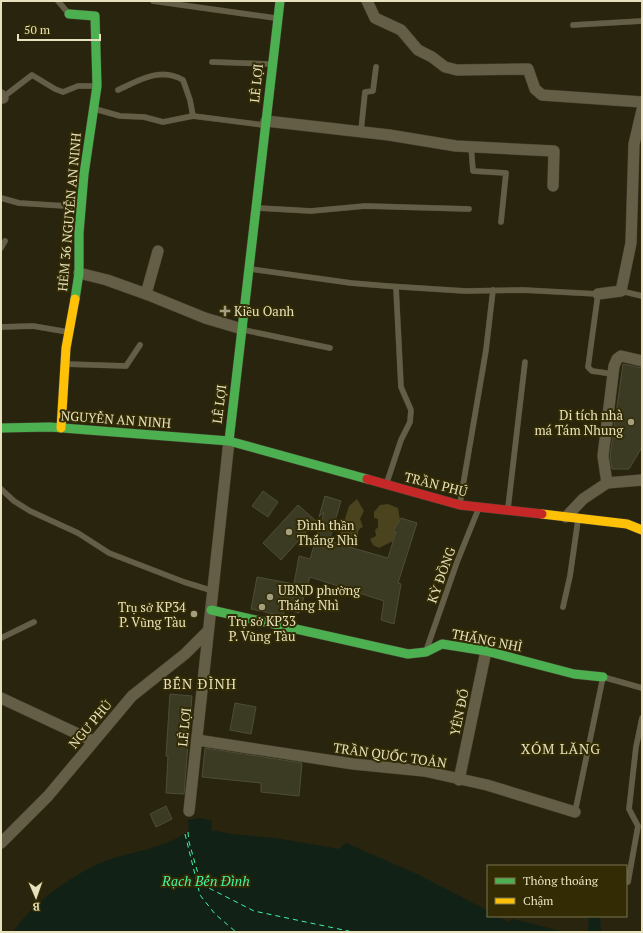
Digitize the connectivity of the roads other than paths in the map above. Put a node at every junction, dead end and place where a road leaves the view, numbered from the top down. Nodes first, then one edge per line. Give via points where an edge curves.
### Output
1 (58, 1) edge
2 (153, 1) edge
3 (280, 1) edge
4 (367, 1) edge
5 (69, 14) joint
6 (278, 18) junction
7 (642, 22) edge
8 (573, 25) dead end
9 (212, 62) dead end
10 (272, 64) junction
11 (376, 66) dead end
12 (97, 86) junction
13 (118, 90) dead end
14 (2, 97) edge
15 (642, 102) edge
16 (93, 108) junction
17 (642, 110) edge
18 (193, 116) junction
19 (266, 123) junction
20 (361, 131) junction
21 (471, 146) junction
22 (553, 186) dead end
23 (1, 198) edge
24 (81, 207) junction
25 (256, 208) junction
26 (469, 209) dead end
27 (501, 222) dead end
28 (5, 241) dead end
29 (1, 248) edge
30 (158, 251) dead end
31 (247, 268) junction
32 (79, 273) junction
33 (396, 287) junction
34 (493, 290) junction
35 (621, 291) junction
36 (146, 294) junction
37 (598, 294) junction
38 (642, 296) edge
39 (1, 327) edge
40 (242, 329) junction
41 (68, 332) junction
42 (140, 345) dead end
43 (330, 348) dead end
44 (642, 361) edge
45 (525, 362) dead end
46 (65, 364) junction
47 (613, 374) junction
48 (1, 428) edge
49 (61, 428) junction
50 (229, 441) junction
51 (642, 480) edge
52 (607, 483) junction
53 (386, 485) junction
54 (1, 489) edge
55 (460, 505) junction
56 (480, 507) junction
57 (507, 510) junction
58 (566, 517) junction
59 (578, 518) junction
60 (642, 530) edge
61 (213, 591) junction
62 (563, 607) dead end
63 (211, 610) junction
64 (34, 622) dead end
65 (208, 631) junction
66 (1, 638) edge
67 (486, 651) junction
68 (426, 652) junction
69 (603, 677) junction
70 (642, 688) edge
71 (1, 698) edge
72 (642, 718) edge
73 (197, 740) junction
74 (94, 741) junction
75 (459, 780) junction
76 (188, 811) dead end
77 (575, 812) joint
78 (1, 843) edge
79 (628, 882) dead end

1 - 5 lane, HẺM 36 NGUYỄN AN NINH
2 - 6 lane
3 - 6 main road, LÊ LỢI
4 - 15 street via 378,21 401,30 418,50 445,67 457,70 528,69 535,89 542,95
5 - 12 main road, HẺM 36 NGUYỄN AN NINH via 95,16
6 - 10 main road, LÊ LỢI
7 - 8 lane
9 - 10 lane
10 - 19 main road, LÊ LỢI
11 - 20 lane via 374,92 365,92
12 - 14 lane via 78,86 64,92 32,76
12 - 16 main road, HẺM 36 NGUYỄN AN NINH
13 - 18 lane via 147,76 163,73 176,75 183,80
16 - 18 lane via 120,116 144,117 163,122
16 - 24 main road, HẺM 36 NGUYỄN AN NINH
17 - 35 street via 634,144 631,243
18 - 19 lane
19 - 20 street
19 - 25 main road, LÊ LỢI
20 - 21 street via 456,146
21 - 22 street via 554,151
21 - 27 lane via 473,171 506,173
23 - 24 lane via 19,203
24 - 32 main road, HẺM 36 NGUYỄN AN NINH
25 - 26 lane via 311,210 365,206
25 - 31 main road, LÊ LỢI
28 - 29 lane
30 - 36 street
31 - 33 lane
31 - 40 main road, LÊ LỢI
32 - 36 street
32 - 41 main road, HẺM 36 NGUYỄN AN NINH
33 - 34 lane
33 - 53 lane via 401,387 411,410 410,422 401,440
34 - 37 lane
34 - 55 lane via 486,350
35 - 37 street
35 - 38 lane
36 - 40 street via 205,318
37 - 47 lane via 588,367 592,371
39 - 41 lane via 33,326
40 - 43 lane
40 - 50 main road, LÊ LỢI
41 - 46 main road, HẺM 36 NGUYỄN AN NINH
42 - 46 lane via 126,366
44 - 47 street via 619,357
45 - 57 lane
46 - 49 main road, HẺM 36 NGUYỄN AN NINH
47 - 52 street via 603,456
48 - 49 main road, NGUYỄN AN NINH
49 - 50 main road, NGUYỄN AN NINH
50 - 53 main road, TRẦN PHÚ
50 - 61 street, LÊ LỢI
51 - 52 street
52 - 58 street via 583,499
53 - 55 main road, TRẦN PHÚ
54 - 61 lane via 30,511 78,533 109,553 177,580
55 - 56 main road, TRẦN PHÚ
56 - 57 main road, TRẦN PHÚ
56 - 68 lane, KỲ ĐỒNG via 457,562
57 - 58 main road, TRẦN PHÚ
58 - 59 main road, TRẦN PHÚ
59 - 60 main road, TRẦN PHÚ via 627,524
59 - 62 lane
61 - 63 street, LÊ LỢI
63 - 65 street, LÊ LỢI
63 - 68 main road, THẮNG NHÌ via 408,654
64 - 66 lane
65 - 73 street, LÊ LỢI
65 - 74 street, NGƯ PHỦ via 185,654 132,696
67 - 68 main road, THẮNG NHÌ via 442,644
67 - 69 main road, THẮNG NHÌ via 574,674
67 - 75 street, YÊN ĐỔ
69 - 70 lane, THẮNG NHÌ
69 - 77 lane
71 - 74 street
72 - 79 lane via 629,809 638,826
73 - 75 street, TRẦN QUỐC TOẢN via 353,764 424,771
73 - 76 street, LÊ LỢI
74 - 78 street, NGƯ PHỦ via 48,796
75 - 77 street, TRẦN QUỐC TOẢN via 487,785

